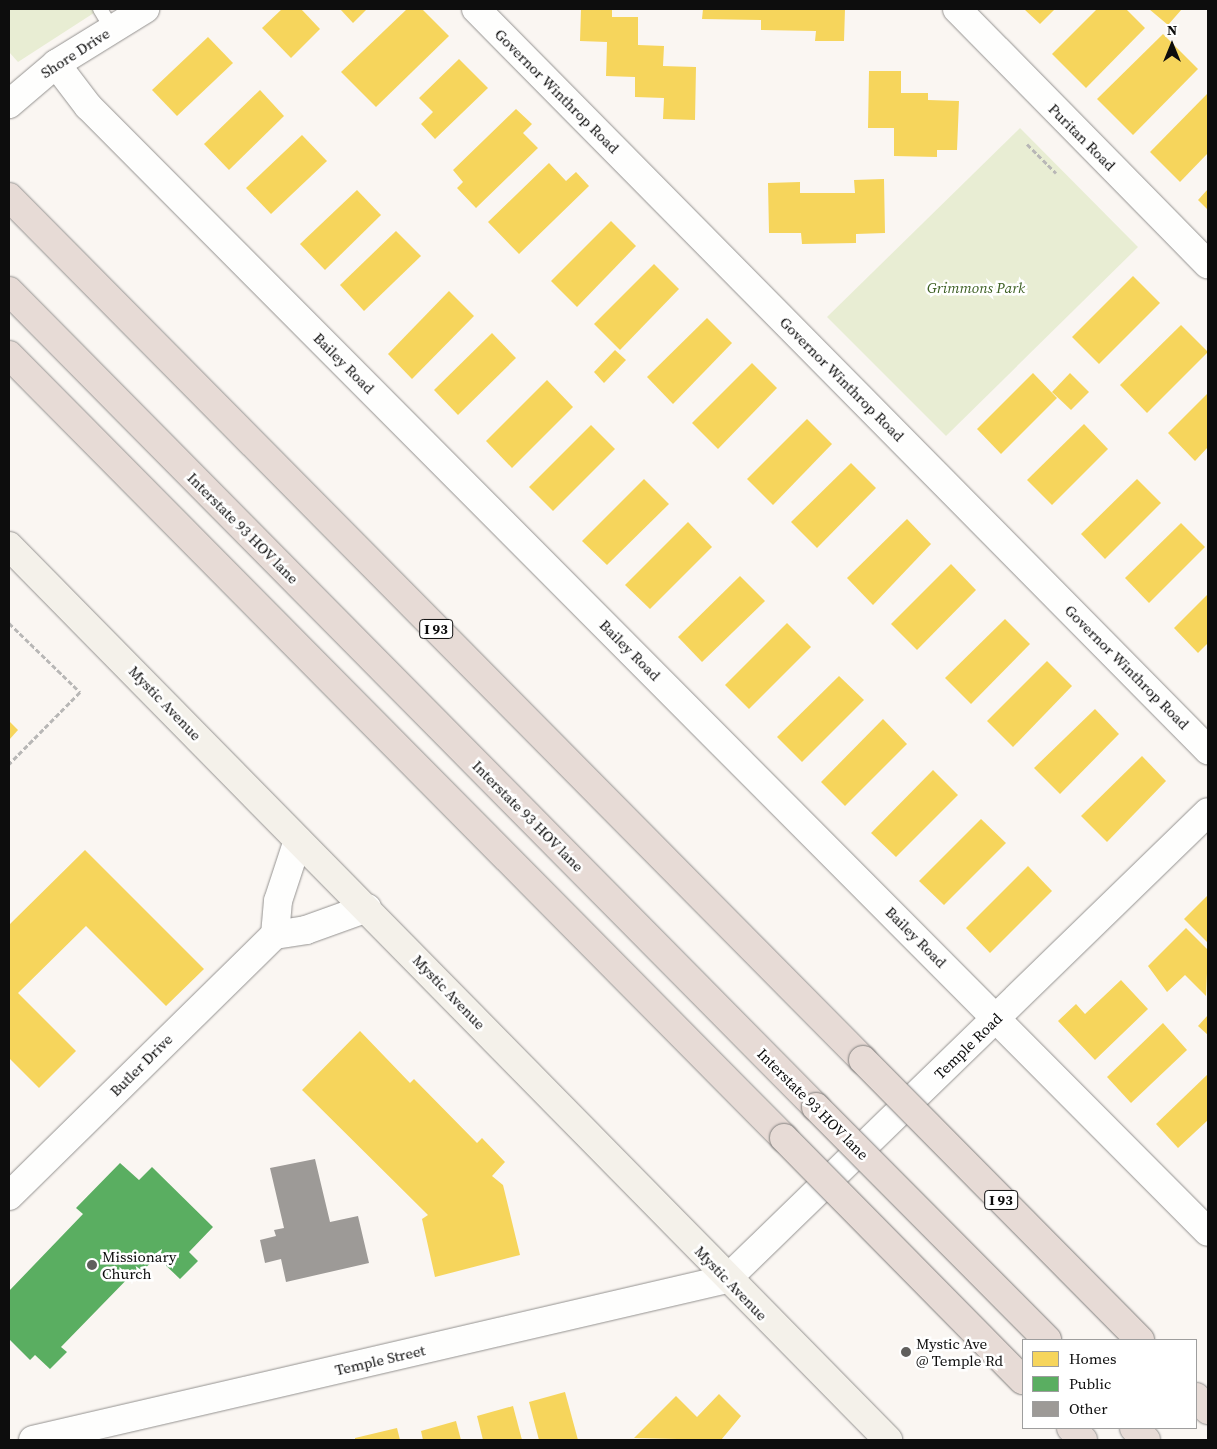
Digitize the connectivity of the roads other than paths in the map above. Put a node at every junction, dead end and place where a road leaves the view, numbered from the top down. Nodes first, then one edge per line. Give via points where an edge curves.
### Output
1 (145, 9) edge
2 (476, 9) edge
3 (956, 9) edge
4 (106, 19) edge
5 (56, 64) junction
6 (9, 104) edge
7 (9, 197) edge
8 (1208, 264) edge
9 (9, 291) edge
10 (9, 355) edge
11 (9, 546) edge
12 (1208, 750) edge
13 (1208, 812) edge
14 (298, 840) junction
15 (367, 908) junction
16 (275, 934) junction
17 (998, 1018) junction
18 (9, 1196) edge
19 (1208, 1232) edge
20 (727, 1279) junction
21 (1046, 1339) edge
22 (1139, 1339) edge
23 (1022, 1379) edge
24 (1197, 1398) edge
25 (1208, 1410) edge
26 (1072, 1429) edge
27 (1135, 1429) edge
28 (86, 1435) edge
29 (32, 1440) edge
30 (888, 1440) edge
31 (1083, 1440) edge
32 (1146, 1440) edge

1 - 4 street, Shore Drive
2 - 12 street, Governor Winthrop Road
3 - 8 street, Puritan Road
4 - 5 street, Shore Drive
5 - 6 street, Shore Drive
5 - 17 street, Bailey Road via 95,113
7 - 22 highway, I 93, bridge
9 - 21 highway, Interstate 93 HOV lane, bridge
10 - 23 highway, bridge
11 - 14 main road, Mystic Avenue
13 - 17 street, Temple Road
14 - 15 main road, Mystic Avenue
14 - 16 street via 278,901
15 - 16 street via 306,930
15 - 20 main road, Mystic Avenue
16 - 18 street, Butler Drive
17 - 19 street, Bailey Road
17 - 20 street, Temple Road
20 - 28 street, Temple Street
20 - 30 main road, Mystic Avenue
24 - 25 highway
26 - 31 highway
27 - 32 highway
28 - 29 street, Temple Street

